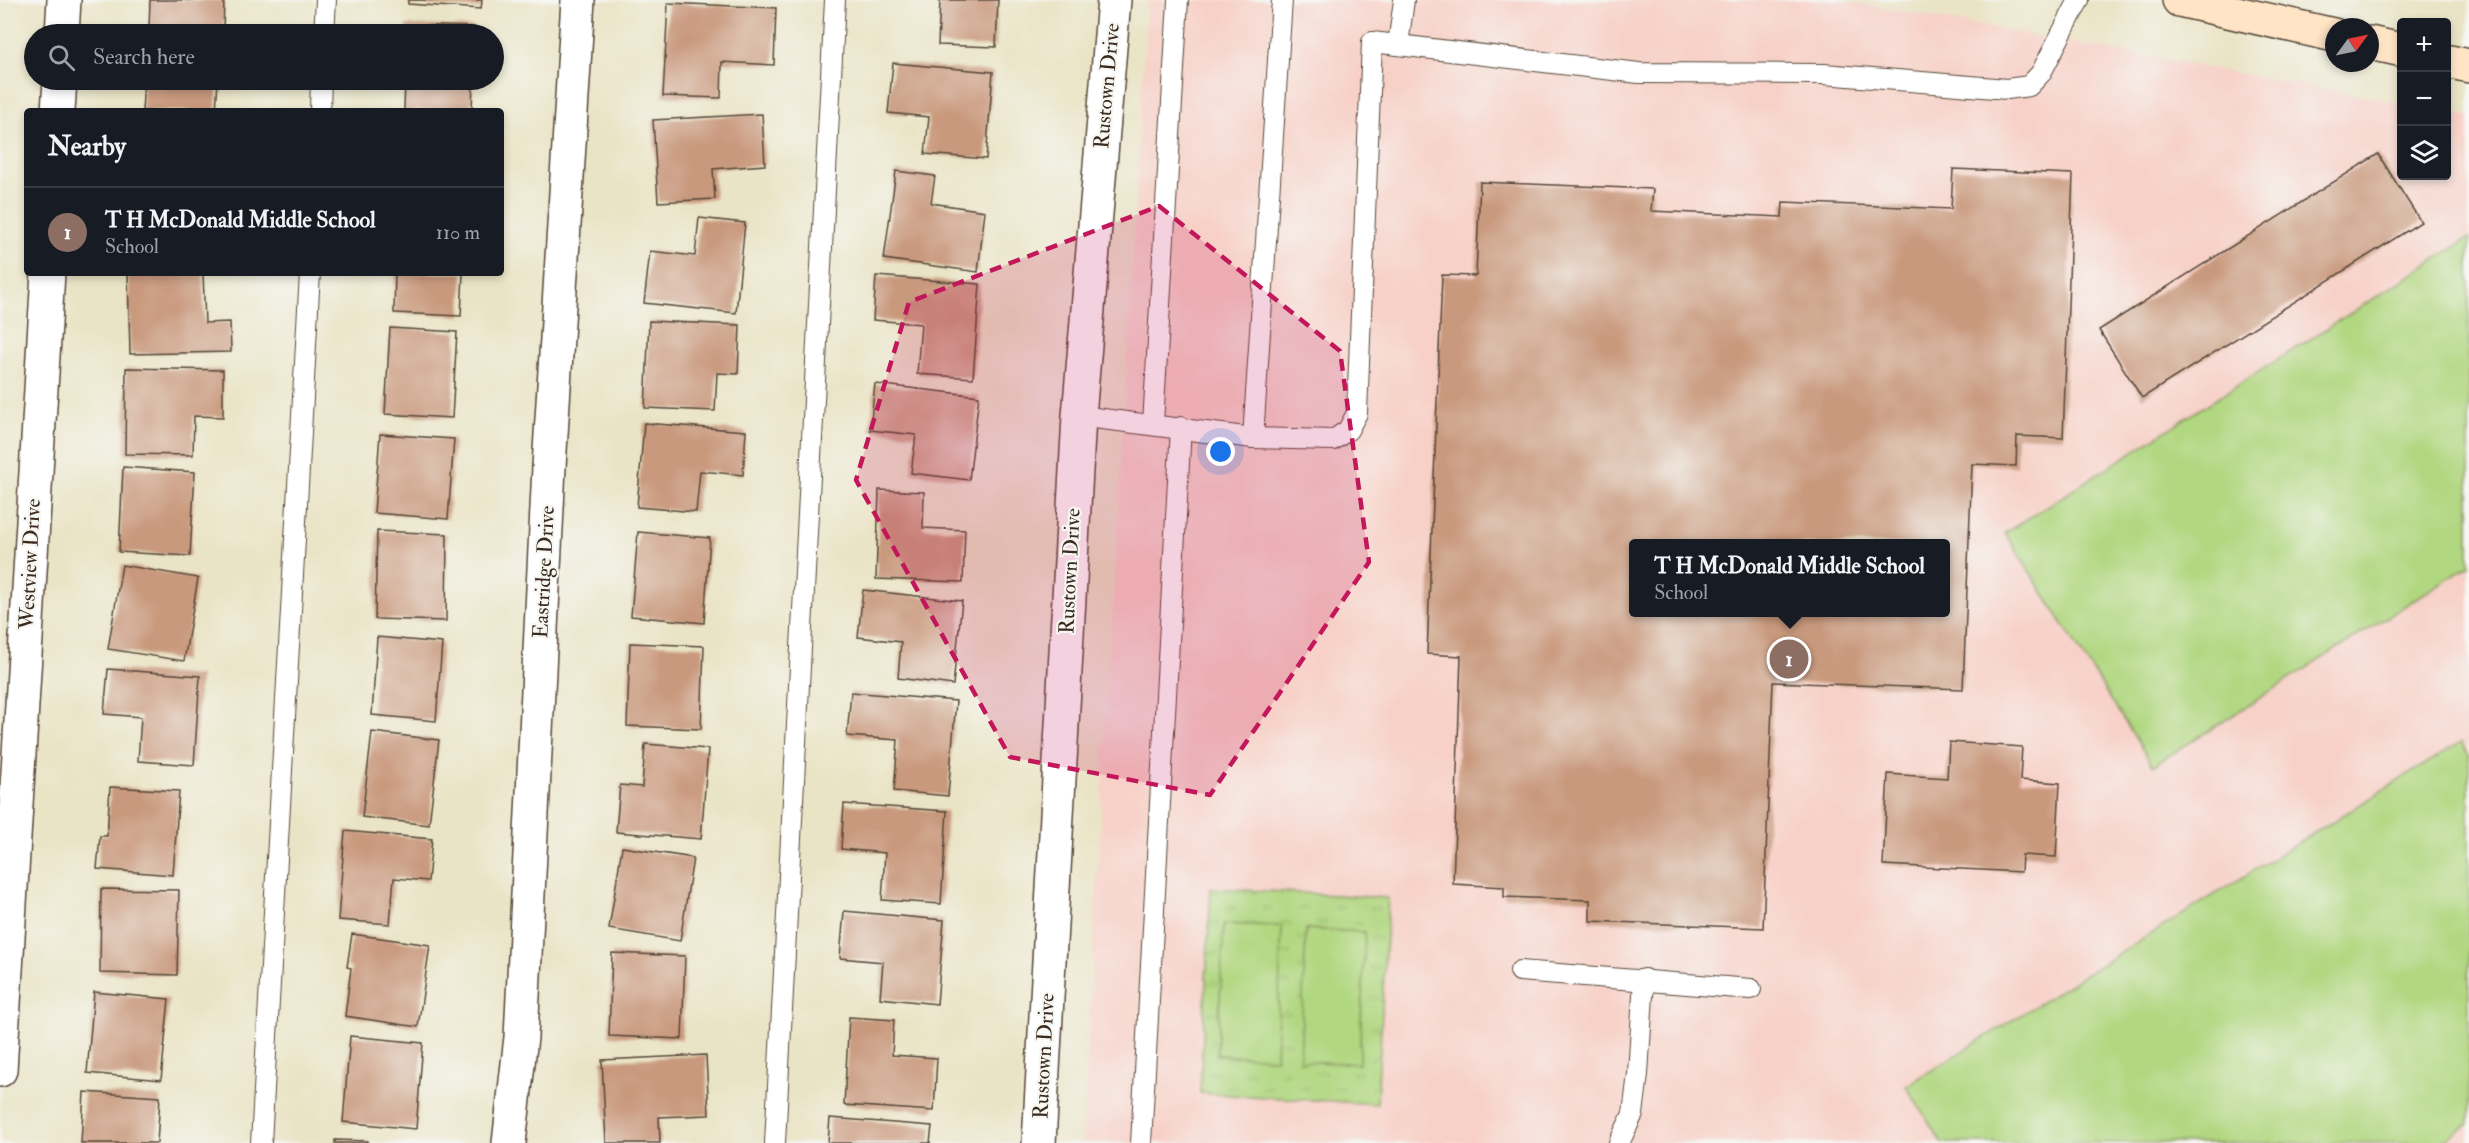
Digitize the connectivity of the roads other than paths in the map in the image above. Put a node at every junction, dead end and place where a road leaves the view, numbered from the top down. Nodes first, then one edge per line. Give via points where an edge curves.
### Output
1 (64, 0) edge
2 (326, 0) edge
3 (578, 0) edge
4 (835, 0) edge
5 (1114, 0) edge
6 (1178, 0) edge
7 (1282, 0) edge
8 (1404, 0) edge
9 (2079, 0) edge
10 (2179, 0) edge
11 (63, 24) edge
12 (325, 24) edge
13 (2325, 33) edge
14 (1398, 45) junction
15 (2379, 45) edge
16 (2397, 49) edge
17 (2451, 62) edge
18 (2469, 66) edge
19 (59, 90) edge
20 (321, 90) edge
21 (58, 108) edge
22 (320, 108) edge
23 (48, 276) edge
24 (310, 276) edge
25 (1079, 416) junction
26 (1153, 424) junction
27 (1181, 427) junction
28 (1253, 438) junction
29 (1520, 971) dead end
30 (1644, 979) junction
31 (1750, 989) dead end
32 (0, 1070) edge
33 (261, 1143) edge
34 (509, 1143) edge
35 (775, 1143) edge
36 (1039, 1143) edge
37 (1141, 1143) edge
38 (1619, 1143) edge

1 - 11 street
2 - 12 lane
3 - 34 street, Eastridge Drive via 549,467 521,1037
4 - 35 lane
5 - 25 street, Rustown Drive
6 - 26 lane
7 - 28 lane
8 - 14 lane
9 - 14 lane via 2041,73 2029,86 2007,89 1824,74 1639,73
10 - 13 main road
14 - 28 lane via 1372,42 1357,413 1348,430 1333,440
15 - 16 main road
17 - 18 main road
19 - 21 street
20 - 22 lane
23 - 32 street, Westview Drive
24 - 33 lane
25 - 26 lane
25 - 36 street, Rustown Drive
26 - 27 lane
27 - 28 lane
27 - 37 lane
29 - 30 lane
30 - 31 lane
30 - 38 lane via 1633,1114

